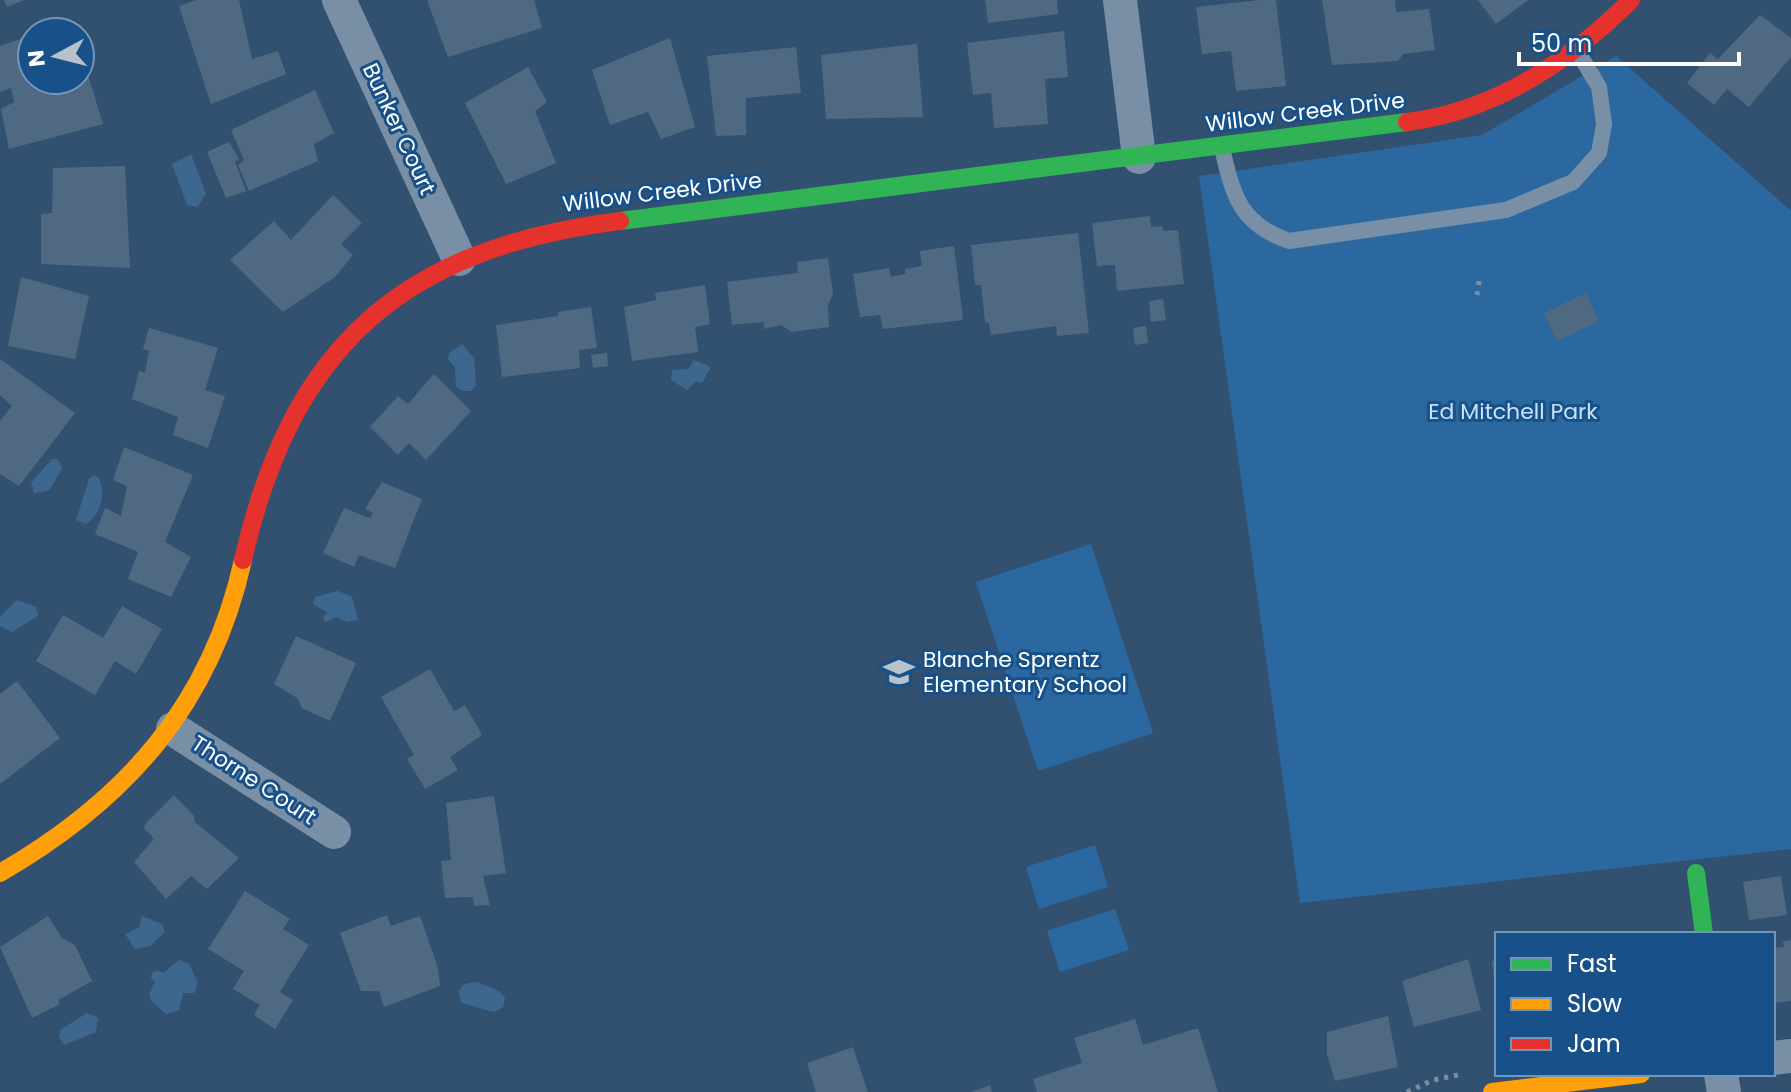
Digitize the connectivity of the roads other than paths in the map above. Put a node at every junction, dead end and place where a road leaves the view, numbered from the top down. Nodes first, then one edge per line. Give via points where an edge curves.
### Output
1 (339, 0) edge
2 (1120, 0) edge
3 (1631, 0) edge
4 (1578, 51) junction
5 (1222, 147) junction
6 (1139, 157) junction
7 (459, 259) junction
8 (173, 729) junction
9 (334, 832) dead end
10 (0, 873) edge
11 (1696, 873) dead end
12 (1704, 932) edge
13 (1624, 1076) edge
14 (1492, 1092) edge

1 - 7 street, Bunker Court
2 - 6 street
3 - 4 street, Willow Creek Drive
4 - 5 street, Willow Creek Drive via 1519,89 1447,117
4 - 5 lane via 1599,87 1604,124 1599,153 1573,182 1506,210 1289,241 1265,232 1244,213
5 - 6 street, Willow Creek Drive
6 - 7 street, Willow Creek Drive via 557,229
7 - 8 street, Willow Creek Drive via 404,290 363,323 299,402 259,497 220,639
8 - 9 street, Thorne Court
8 - 10 street, Willow Creek Drive via 71,829
11 - 12 street
13 - 14 street

